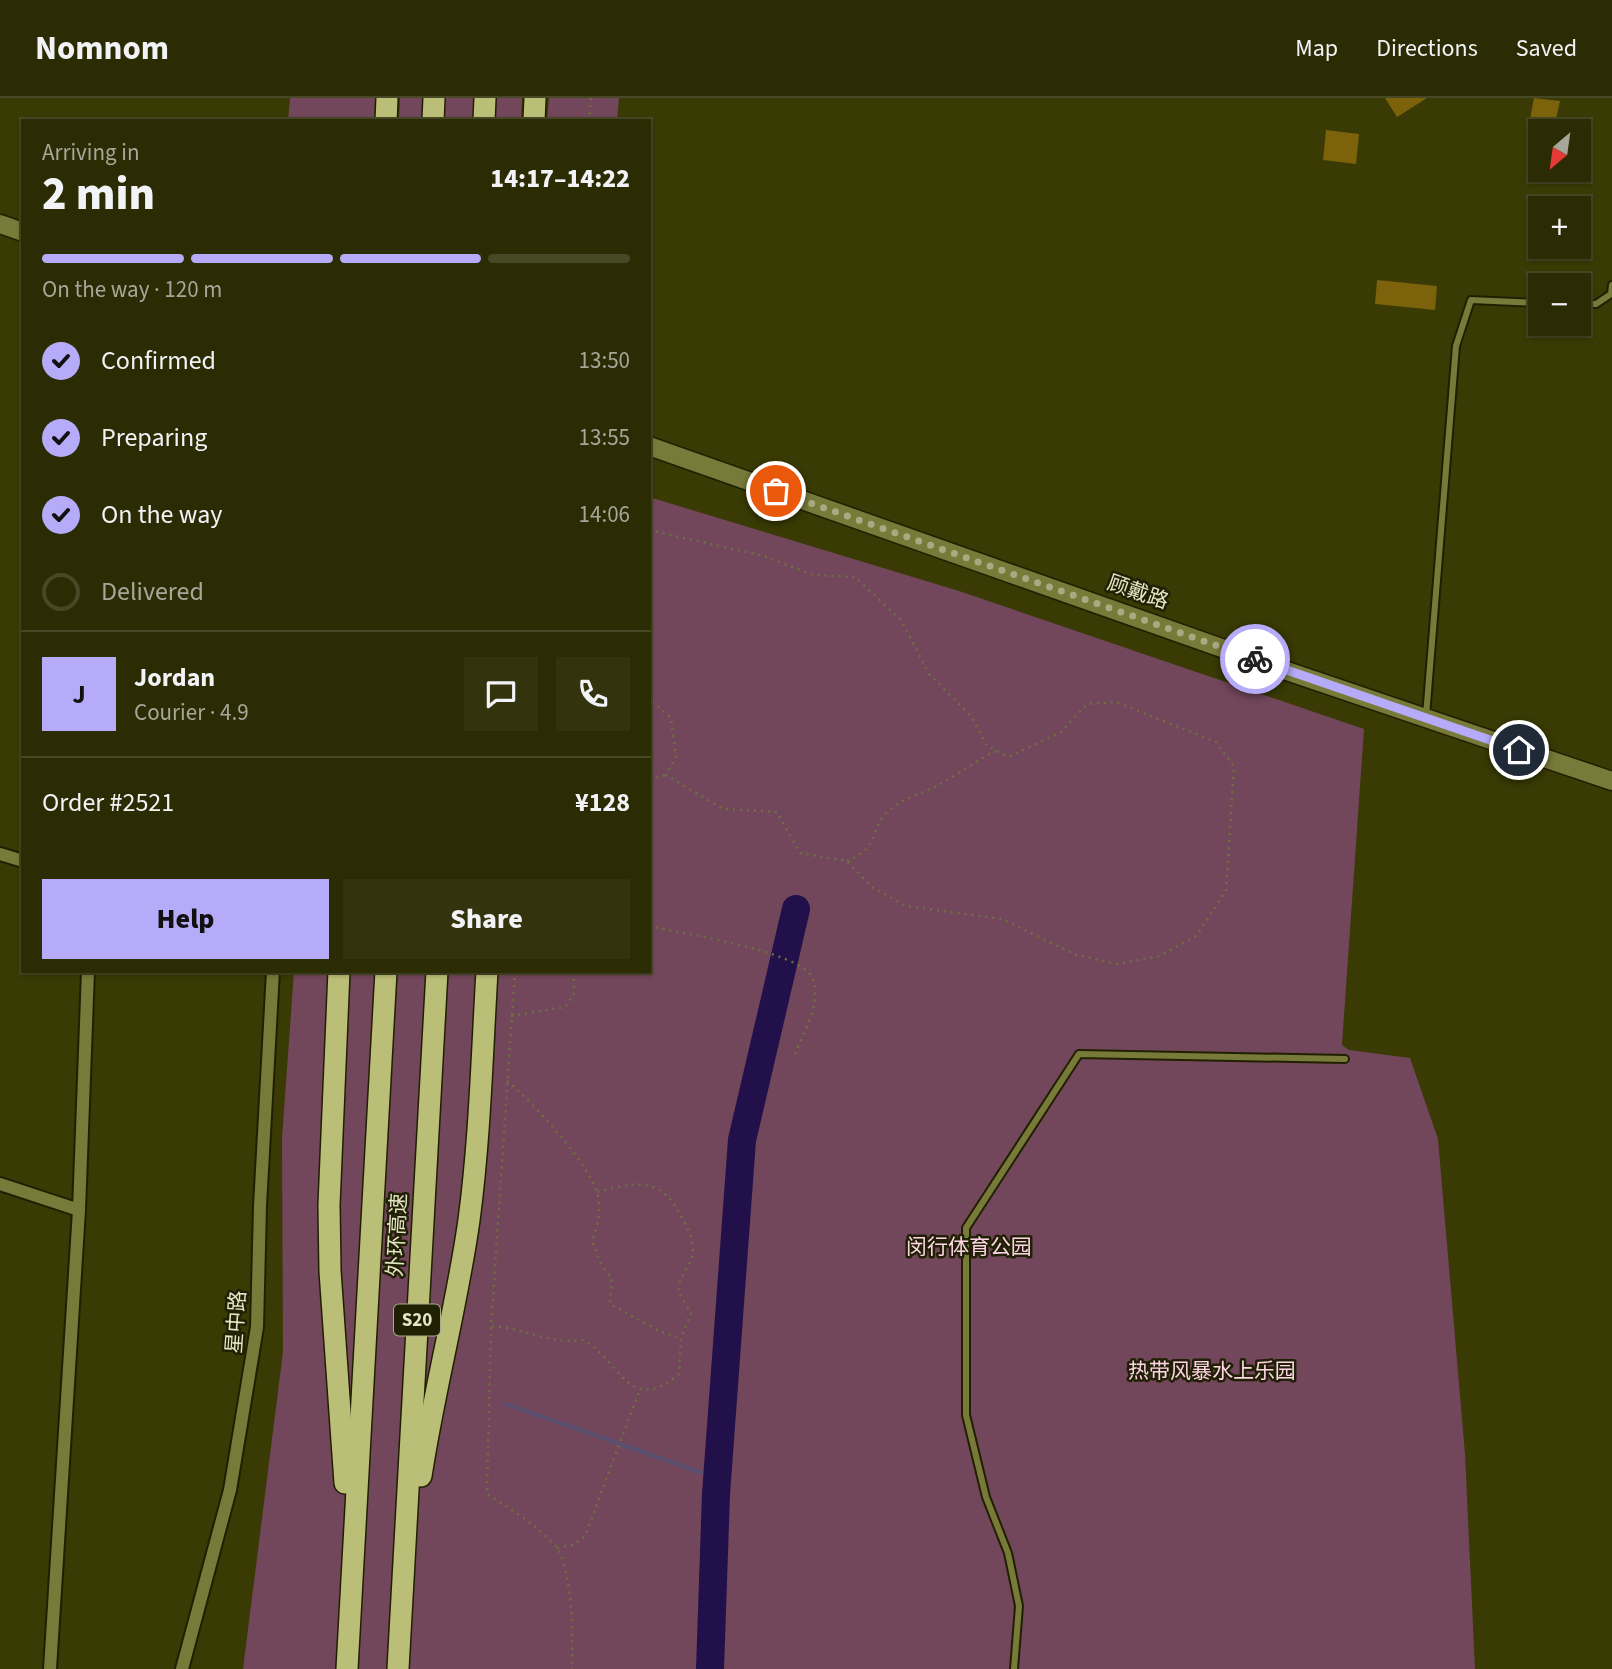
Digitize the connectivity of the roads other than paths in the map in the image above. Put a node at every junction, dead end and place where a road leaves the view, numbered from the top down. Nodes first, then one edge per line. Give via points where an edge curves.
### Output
1 (387, 98) edge
2 (434, 98) edge
3 (485, 98) edge
4 (535, 98) edge
5 (386, 119) edge
6 (433, 119) edge
7 (484, 119) edge
8 (534, 119) edge
9 (0, 224) edge
10 (21, 231) edge
11 (1612, 285) edge
12 (1528, 302) edge
13 (1591, 304) edge
14 (651, 447) edge
15 (1425, 718) junction
16 (1612, 781) edge
17 (0, 854) edge
18 (21, 860) edge
19 (88, 973) edge
20 (273, 973) edge
21 (339, 973) edge
22 (386, 973) edge
23 (437, 973) edge
24 (487, 973) edge
25 (1345, 1059) dead end
26 (0, 1184) edge
27 (79, 1210) junction
28 (347, 1662) edge
29 (398, 1664) edge
30 (50, 1669) edge
31 (183, 1669) edge
32 (1014, 1669) edge

1 - 5 highway
2 - 6 highway
3 - 7 highway
4 - 8 highway
9 - 10 main road
11 - 13 lane via 1611,294
12 - 15 lane via 1471,300 1456,346
14 - 15 main road, 顾戴路
15 - 16 main road, 顾戴路
17 - 18 street
19 - 27 street
20 - 31 street, 星中路 via 257,1326 230,1490
21 - 28 highway via 329,1205 346,1518
22 - 28 highway, 外环高速 / S20
23 - 29 highway, 外环高速 / S20
24 - 29 highway via 469,1219 427,1434
25 - 32 lane via 1079,1054 966,1228 966,1415 986,1497 1008,1553 1019,1606
26 - 27 street
27 - 30 street

